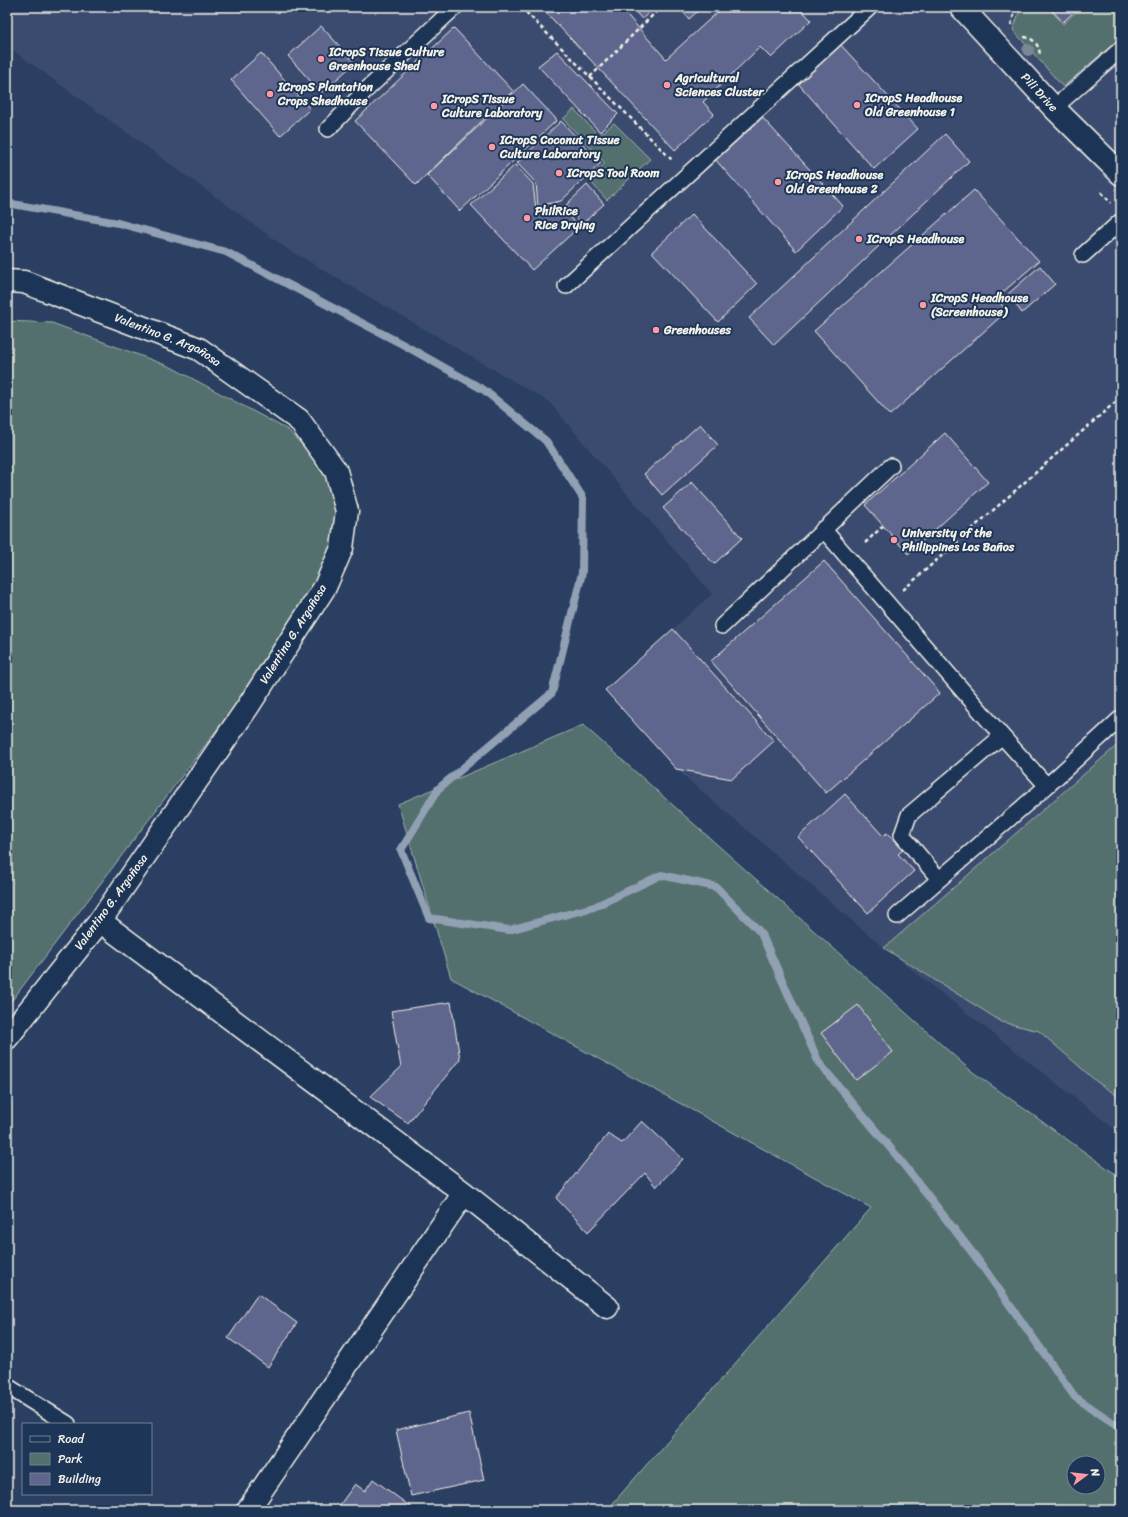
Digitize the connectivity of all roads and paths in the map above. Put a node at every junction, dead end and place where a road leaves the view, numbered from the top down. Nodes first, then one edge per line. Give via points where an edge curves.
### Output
1 (455, 7) edge
2 (521, 7) edge
3 (661, 7) edge
4 (870, 7) edge
5 (961, 7) edge
6 (1121, 49) edge
7 (590, 77) junction
8 (1054, 108) junction
9 (328, 128) dead end
10 (1121, 174) edge
11 (686, 175) junction
12 (1121, 221) edge
13 (1083, 256) dead end
14 (7, 281) edge
15 (566, 286) dead end
16 (1121, 397) edge
17 (891, 466) dead end
18 (823, 529) junction
19 (887, 603) junction
20 (722, 626) dead end
21 (1121, 718) edge
22 (1002, 736) junction
23 (1047, 786) junction
24 (939, 879) junction
25 (897, 916) dead end
26 (100, 920) junction
27 (7, 1038) edge
28 (464, 1193) junction
29 (607, 1307) dead end
30 (7, 1386) edge
31 (66, 1423) edge
32 (248, 1510) edge

1 - 9 lane
2 - 7 path
3 - 7 path
4 - 11 lane
5 - 8 street, Pili Drive
6 - 8 lane
7 - 11 path
8 - 10 street, Pili Drive
11 - 15 lane
12 - 13 lane
14 - 26 street, Valentino G. Argañosa via 24,282 199,349 299,420 336,471 347,511 342,548 325,587 247,708
16 - 19 path
17 - 18 lane
18 - 19 lane
18 - 20 lane
19 - 22 lane
21 - 23 lane
22 - 23 lane
22 - 24 lane via 909,815 902,835
23 - 24 lane
24 - 25 lane
26 - 27 street, Valentino G. Argañosa
26 - 28 street
28 - 29 street
28 - 32 street
30 - 31 lane

